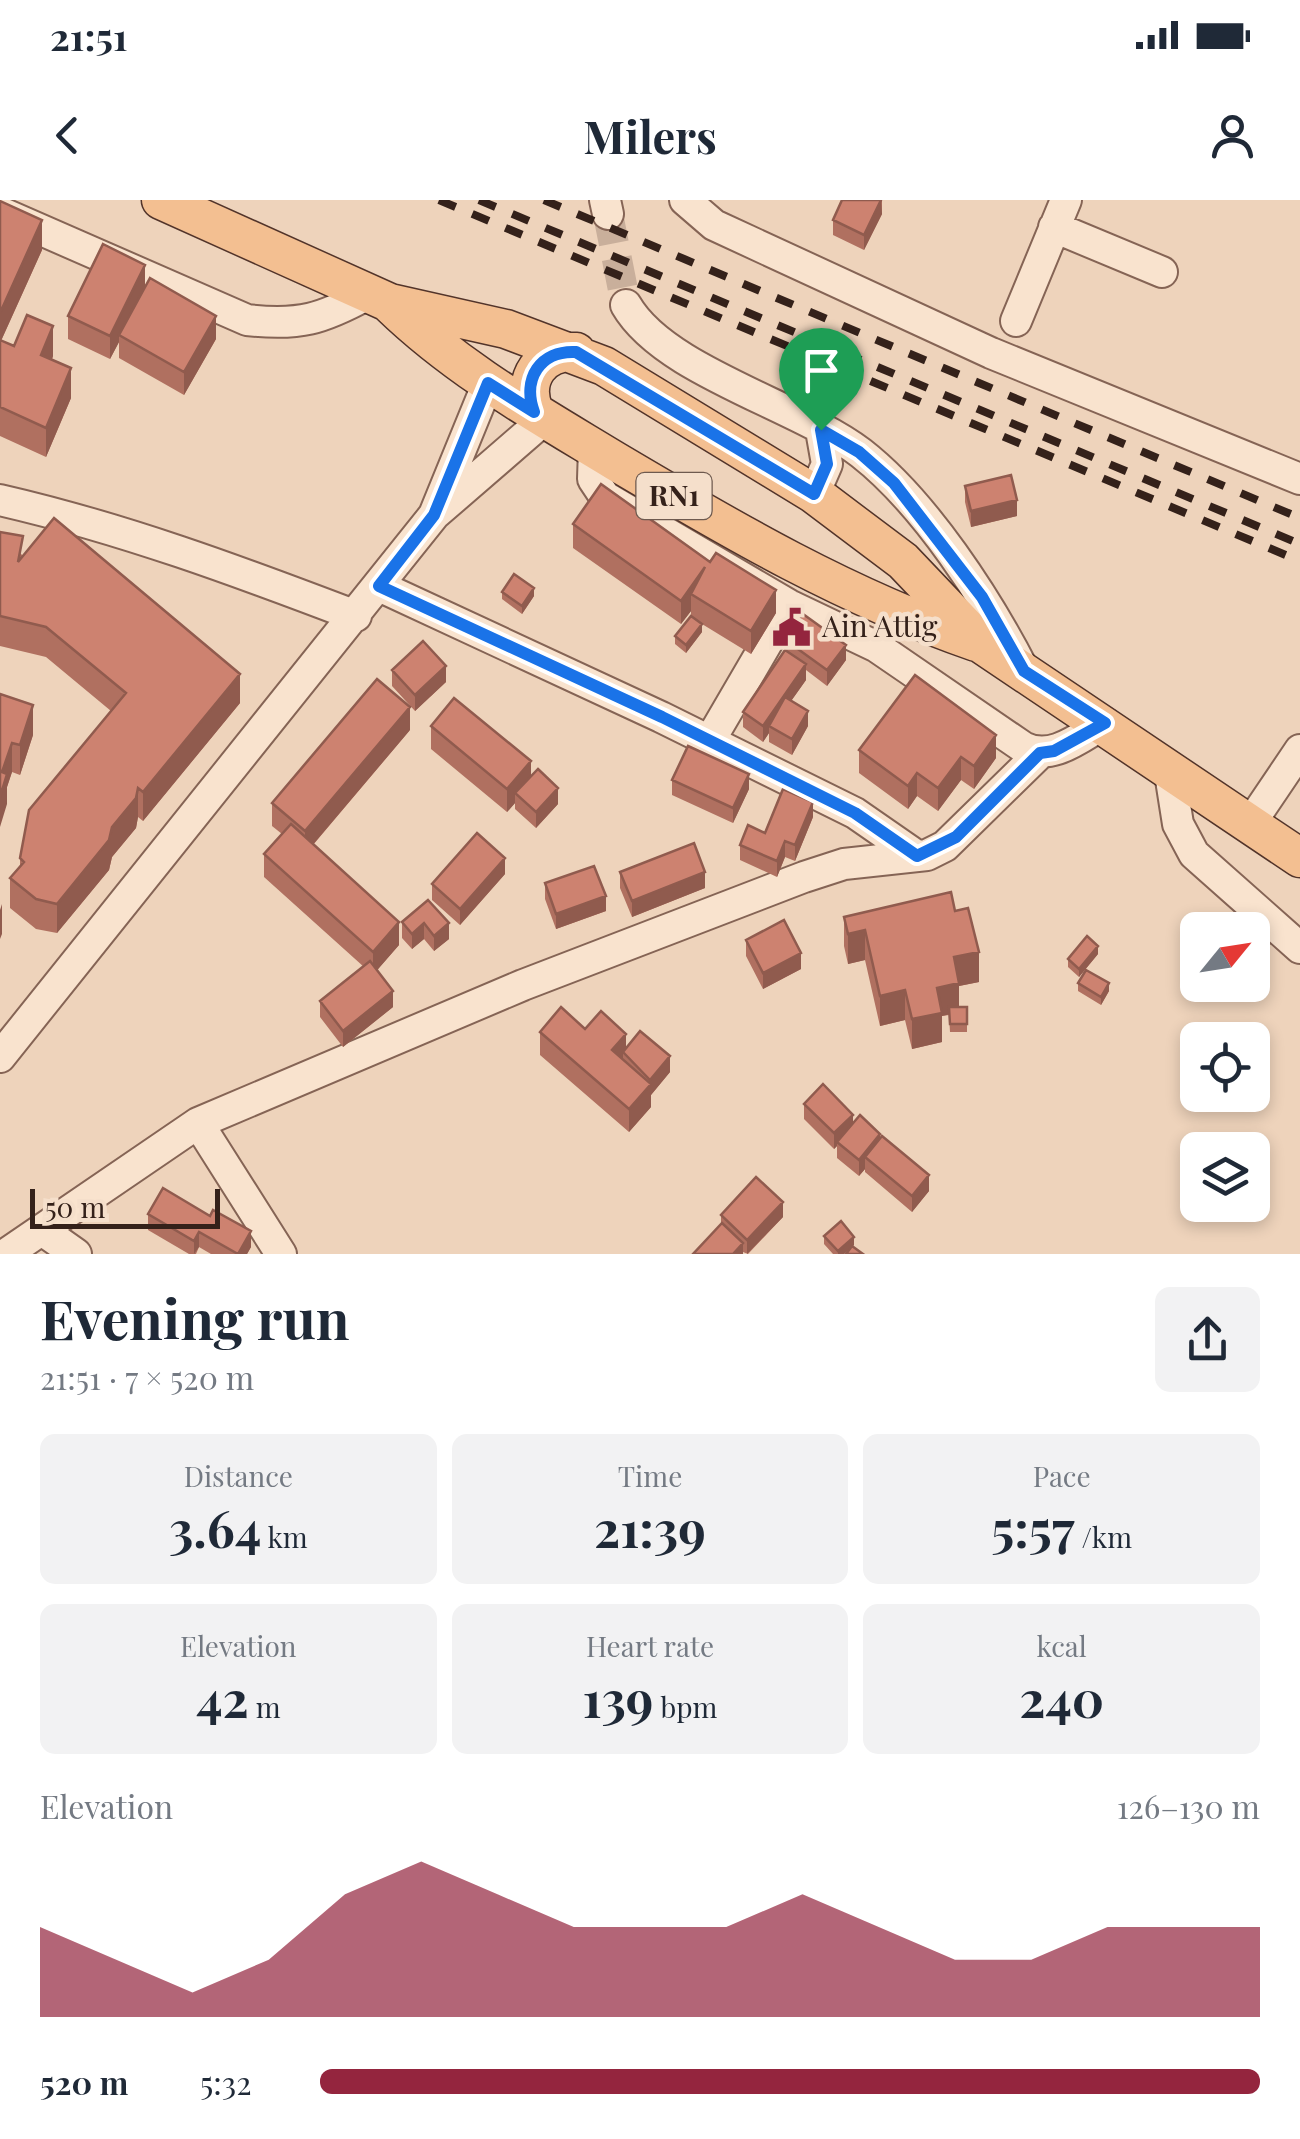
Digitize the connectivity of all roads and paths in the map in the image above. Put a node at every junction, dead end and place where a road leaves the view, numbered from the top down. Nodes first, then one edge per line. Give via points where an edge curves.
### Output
1 (161, 200) edge
2 (685, 200) edge
3 (0, 212) edge
4 (1060, 214) edge
5 (1162, 272) dead end
6 (379, 299) junction
7 (626, 304) tunnel mouth
8 (1016, 320) dead end
9 (576, 352) junction
10 (488, 383) junction
11 (540, 415) junction
12 (821, 430) junction
13 (1300, 479) edge
14 (814, 494) junction
15 (0, 500) edge
16 (434, 515) junction
17 (844, 517) junction
18 (379, 586) junction
19 (797, 588) junction
20 (356, 616) junction
21 (983, 645) junction
22 (1024, 671) junction
23 (1105, 723) junction
24 (709, 742) junction
25 (1040, 753) junction
26 (1296, 765) edge
27 (1168, 767) junction
28 (1250, 824) junction
29 (917, 856) junction
30 (1300, 858) edge
31 (1300, 948) edge
32 (0, 1057) edge
33 (198, 1123) junction
34 (42, 1230) junction
35 (6, 1254) edge
36 (76, 1254) edge
37 (281, 1254) edge

1 - 6 main road, RN1
2 - 13 street via 714,225 992,353
3 - 6 street via 248,320 323,318
4 - 5 street
4 - 8 street
6 - 9 main road, RN1
6 - 10 main road, RN1
7 - 12 street via 652,338
9 - 11 main road via 548,358 534,372 529,391
9 - 14 main road, RN1
10 - 11 main road, RN1
10 - 16 street
11 - 16 street
11 - 19 main road, RN1
12 - 14 street via 827,464
12 - 22 street via 894,483 982,597
14 - 17 main road, RN1
15 - 20 street via 182,550
16 - 18 street
17 - 19 main road via 847,538 838,558
17 - 21 main road, RN1 via 902,561
18 - 20 street
18 - 24 street
19 - 21 main road, RN1
19 - 24 street
19 - 25 street
20 - 32 street
21 - 22 main road, RN1
22 - 23 main road, RN1
23 - 25 street
23 - 27 main road, RN1
24 - 29 street via 855,813
25 - 29 street via 956,837
26 - 28 street
27 - 28 main road, RN1
27 - 31 street via 1178,824 1194,854
28 - 30 main road, RN1
29 - 33 street via 844,864 804,877 523,985
33 - 34 street
33 - 37 street
34 - 35 street
34 - 36 street

